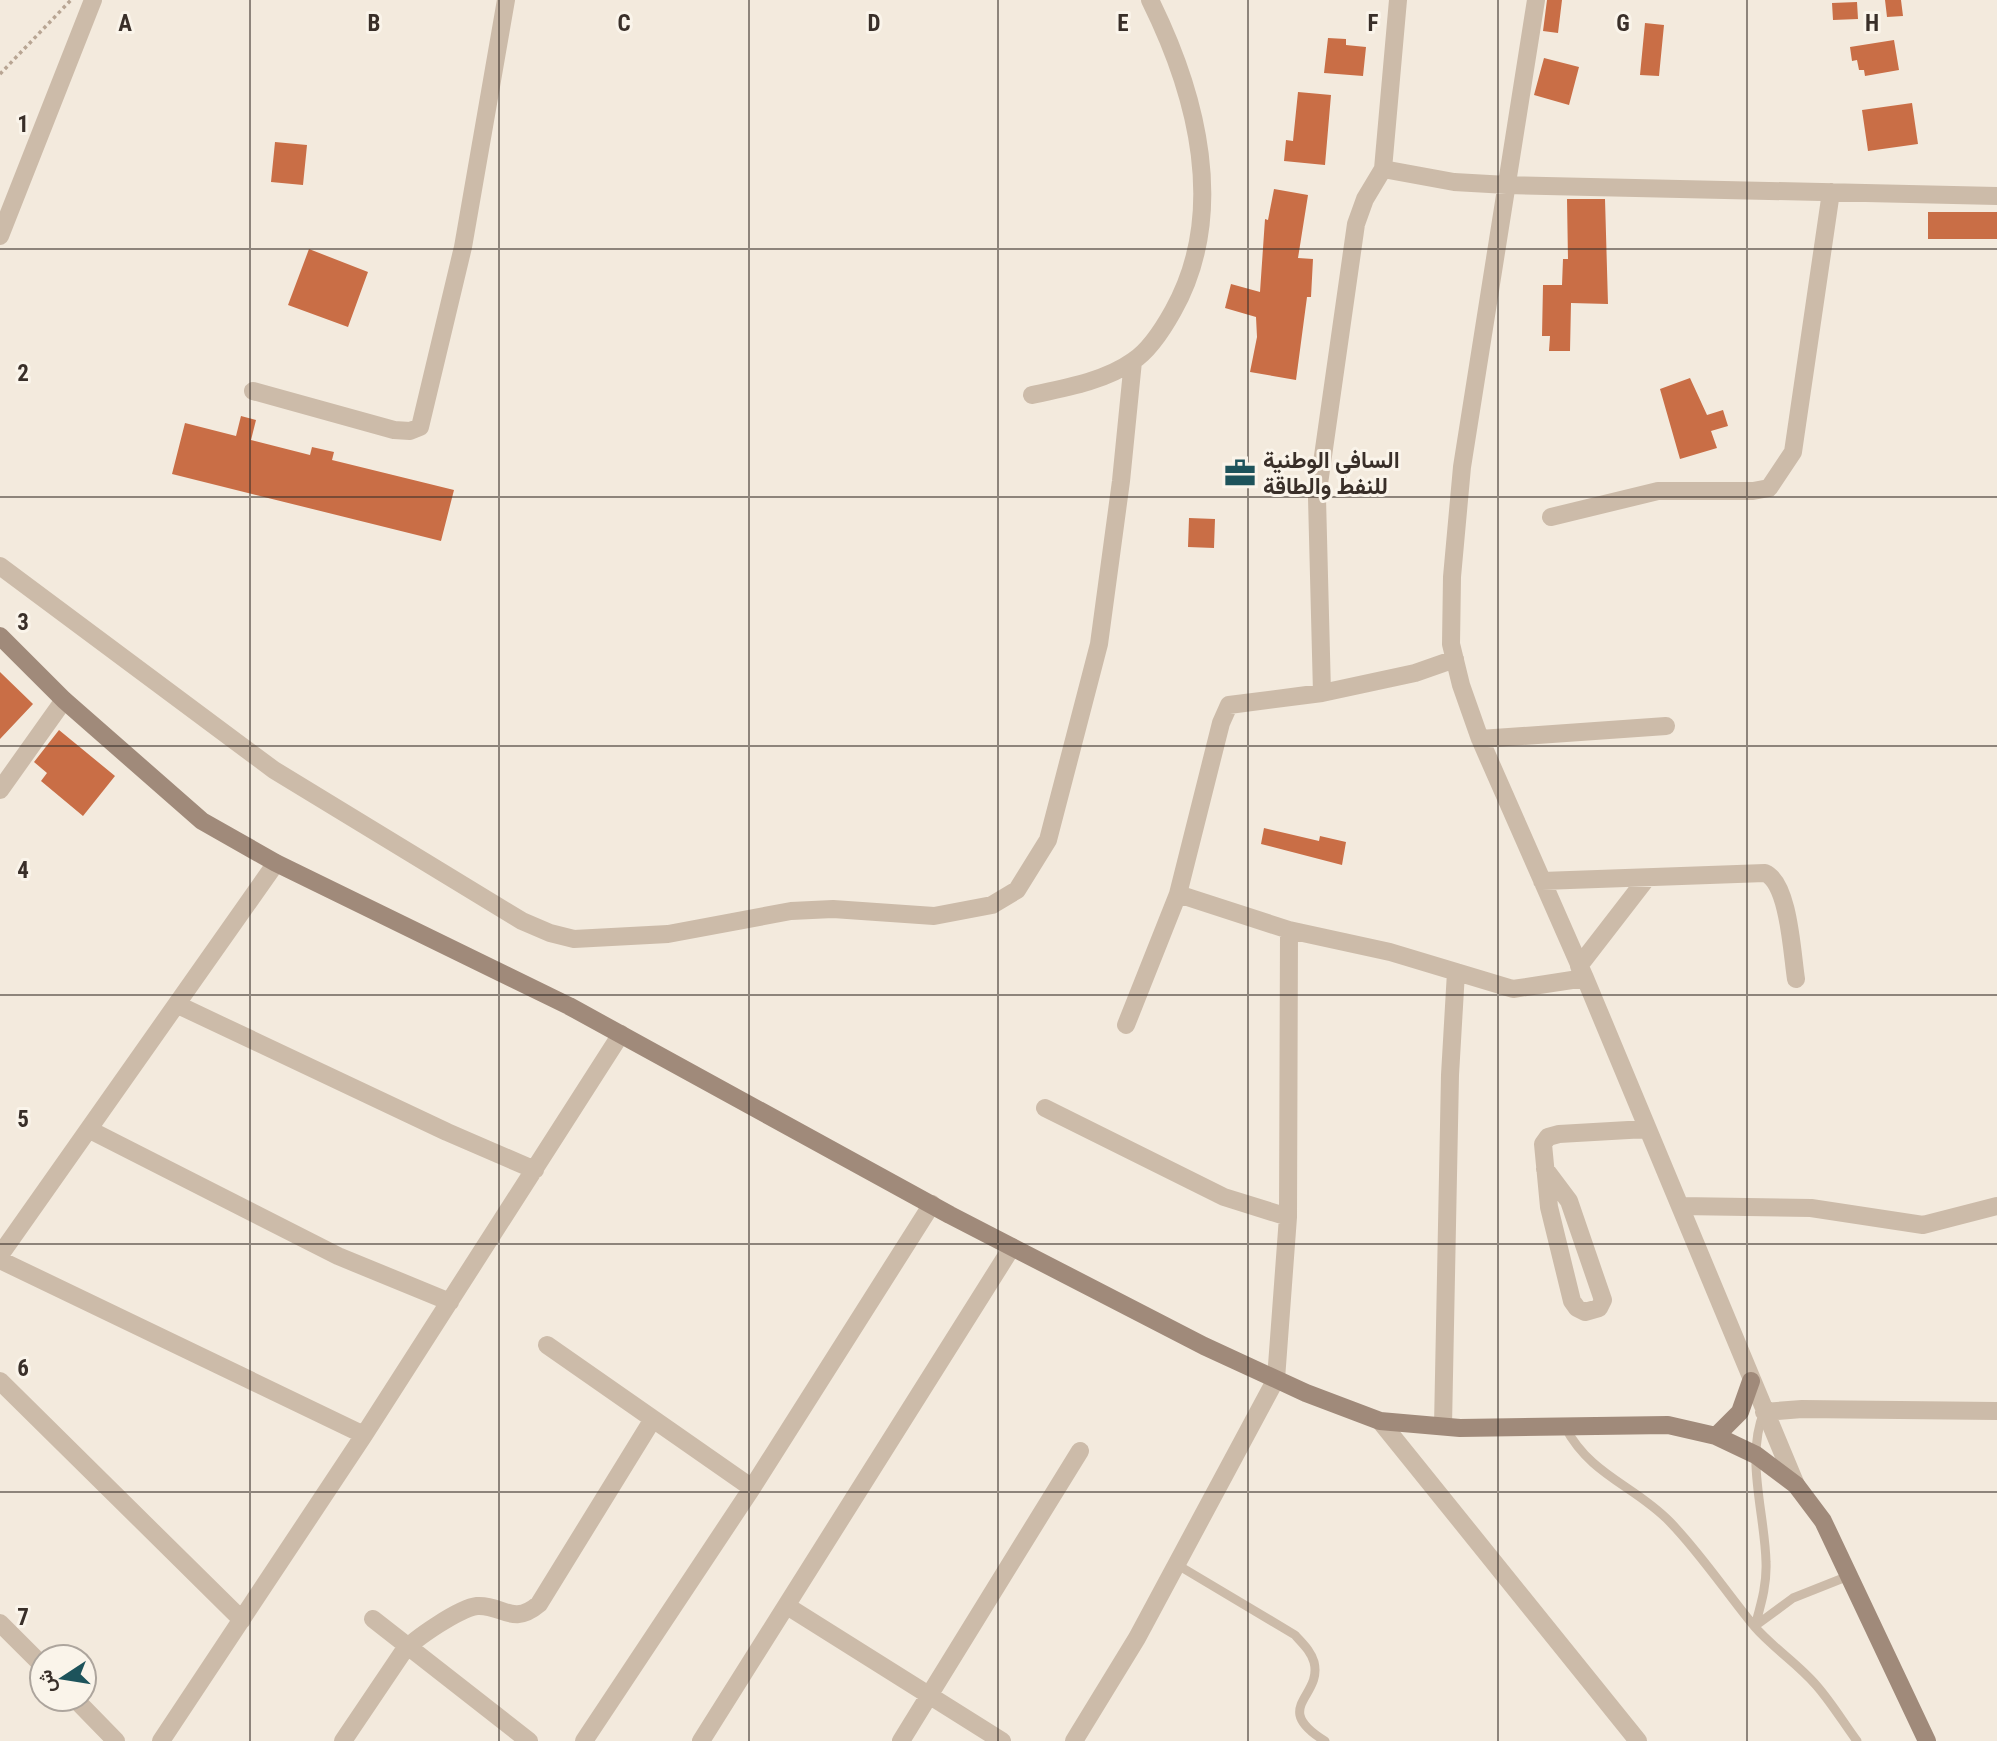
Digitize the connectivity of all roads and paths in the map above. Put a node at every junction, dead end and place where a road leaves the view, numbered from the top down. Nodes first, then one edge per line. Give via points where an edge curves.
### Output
1 (71, 0) edge
2 (93, 0) edge
3 (506, 0) edge
4 (1150, 0) edge
5 (1398, 0) edge
6 (1536, 0) edge
7 (0, 74) edge
8 (1383, 169) junction
9 (1507, 185) junction
10 (1831, 192) junction
11 (1997, 196) edge
12 (0, 236) edge
13 (1133, 361) junction
14 (253, 391) dead end
15 (1032, 395) dead end
16 (1551, 517) dead end
17 (0, 566) edge
18 (0, 636) edge
19 (1455, 659) junction
20 (1322, 693) junction
21 (64, 700) junction
22 (1666, 726) dead end
23 (1480, 739) junction
24 (0, 790) edge
25 (276, 863) junction
26 (1647, 878) junction
27 (1542, 881) junction
28 (1178, 894) junction
29 (1289, 930) junction
30 (1456, 972) junction
31 (1582, 972) junction
32 (1796, 979) dead end
33 (178, 1005) junction
34 (1126, 1024) dead end
35 (621, 1034) junction
36 (1045, 1108) dead end
37 (1646, 1129) junction
38 (90, 1130) junction
39 (1545, 1169) junction
40 (535, 1170) junction
41 (932, 1204) junction
42 (1680, 1206) junction
43 (1997, 1206) edge
44 (1288, 1217) junction
45 (1013, 1247) junction
46 (0, 1255) edge
47 (0, 1260) edge
48 (450, 1302) junction
49 (547, 1345) dead end
50 (1276, 1379) junction
51 (0, 1381) edge
52 (1751, 1381) junction
53 (1997, 1411) edge
54 (1764, 1412) junction
55 (653, 1419) junction
56 (1380, 1421) junction
57 (1443, 1426) junction
58 (1565, 1427) junction
59 (364, 1435) junction
60 (1716, 1436) junction
61 (1080, 1451) dead end
62 (1756, 1455) junction
63 (1796, 1485) junction
64 (752, 1488) junction
65 (1176, 1564) junction
66 (1851, 1575) junction
67 (787, 1606) junction
68 (373, 1619) dead end
69 (242, 1620) junction
70 (0, 1623) edge
71 (1755, 1626) junction
72 (408, 1646) junction
73 (28, 1651) edge
74 (930, 1695) junction
75 (89, 1713) edge
76 (116, 1741) edge
77 (162, 1741) edge
78 (343, 1741) edge
79 (529, 1741) edge
80 (584, 1741) edge
81 (701, 1741) edge
82 (901, 1741) edge
83 (1002, 1741) edge
84 (1074, 1741) edge
85 (1325, 1741) edge
86 (1638, 1741) edge
87 (1857, 1741) edge
88 (1927, 1741) edge

1 - 7 path
2 - 12 street
3 - 14 street via 463,247 420,427 394,430
4 - 13 street via 1184,78 1197,128 1203,199 1198,247 1183,293 1162,330
5 - 8 street
6 - 9 street
8 - 9 street via 1454,182
8 - 20 street via 1356,224 1317,498
9 - 10 street
9 - 19 street via 1462,467 1452,577
10 - 11 street
10 - 16 street via 1793,452 1769,488 1658,491
13 - 15 street via 1078,385
13 - 17 street via 1098,644 1048,840 1017,890 992,905 945,914 791,911 668,934 574,939 550,933 522,921 274,771
18 - 21 main road
19 - 20 street via 1415,673
19 - 23 street
20 - 28 street via 1229,705
21 - 24 street
21 - 25 main road via 202,821
22 - 23 street
23 - 27 street
25 - 33 street
25 - 35 main road
26 - 27 street
26 - 31 street
26 - 32 street via 1772,876 1782,890
27 - 31 street
28 - 29 street
28 - 34 street
29 - 30 street
29 - 44 street
30 - 31 street via 1513,989
30 - 57 street
31 - 37 street
33 - 38 street
33 - 40 street
35 - 40 street
35 - 41 main road
36 - 44 street via 1224,1197
37 - 39 street via 1548,1137 1543,1144
37 - 42 street
38 - 46 street
38 - 48 street via 338,1256
39 - 39 street via 1569,1201 1603,1300 1592,1312 1577,1308 1572,1301 1549,1207
40 - 48 street
41 - 45 main road
41 - 64 street
42 - 43 street via 1811,1208 1923,1225
42 - 52 street
44 - 50 street
45 - 50 main road
45 - 67 street
47 - 59 street
48 - 59 street
49 - 55 street
50 - 56 main road
50 - 65 street
51 - 69 street
52 - 54 street
52 - 60 main road via 1740,1412
53 - 54 street
54 - 62 lane
54 - 63 street
55 - 64 street
55 - 72 street via 539,1604 512,1615 482,1606 471,1608
56 - 57 main road
56 - 86 street
57 - 58 main road
58 - 60 main road via 1656,1424
58 - 71 lane via 1596,1468 1670,1521
59 - 69 street
60 - 62 main road
61 - 74 street
62 - 63 main road
62 - 71 lane via 1766,1560 1765,1590
63 - 66 main road via 1823,1521
64 - 80 street
65 - 84 street
65 - 85 lane via 1296,1635 1309,1651 1314,1673 1300,1717 1308,1730
66 - 71 lane via 1801,1594
66 - 88 main road
67 - 74 street
67 - 81 street
68 - 72 street
69 - 77 street
70 - 73 street
71 - 87 lane via 1816,1686
72 - 78 street
72 - 79 street
74 - 82 street
74 - 83 street
75 - 76 street

